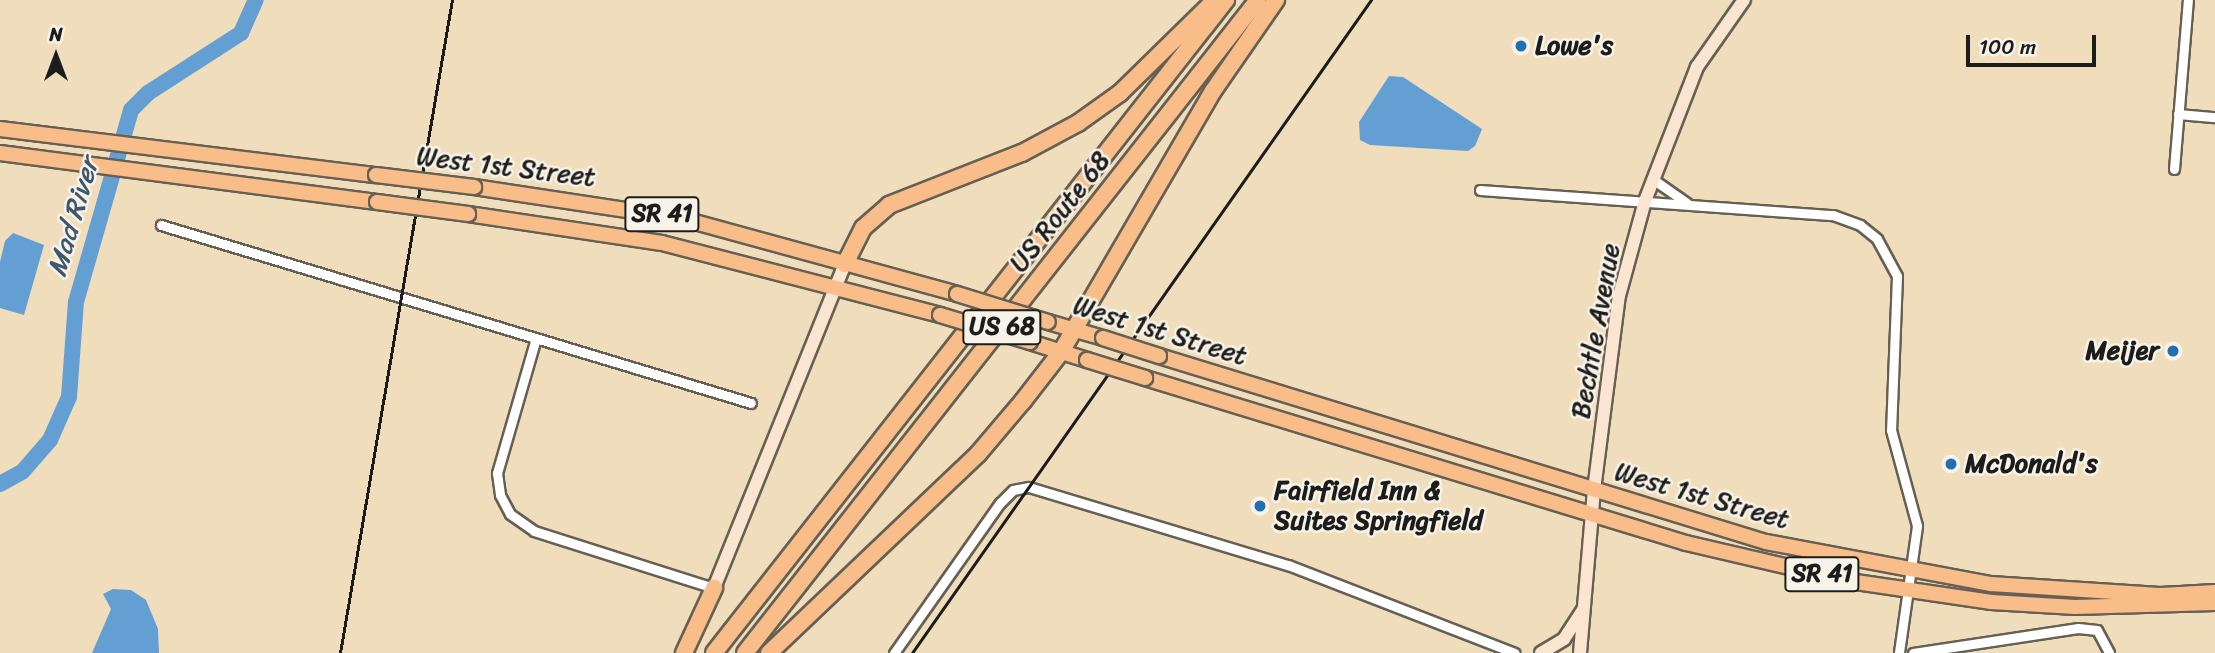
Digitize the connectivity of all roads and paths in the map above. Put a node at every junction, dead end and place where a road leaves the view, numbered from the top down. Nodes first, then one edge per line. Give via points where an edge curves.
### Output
1 (1216, 0) edge
2 (1226, 0) edge
3 (1258, 0) edge
4 (1276, 0) edge
5 (1744, 0) edge
6 (2188, 0) edge
7 (2178, 114) junction
8 (2215, 117) edge
9 (0, 129) edge
10 (0, 153) edge
11 (2174, 169) dead end
12 (1654, 180) junction
13 (1479, 190) dead end
14 (1645, 201) junction
15 (1689, 204) junction
16 (161, 225) dead end
17 (845, 264) junction
18 (833, 288) junction
19 (1074, 330) junction
20 (536, 338) junction
21 (1061, 352) junction
22 (751, 403) dead end
23 (1594, 490) junction
24 (1592, 514) junction
25 (1910, 571) junction
26 (715, 588) junction
27 (1907, 592) junction
28 (2215, 592) edge
29 (2215, 603) edge
30 (1583, 610) junction
31 (684, 653) edge
32 (714, 653) edge
33 (745, 653) edge
34 (769, 653) edge
35 (894, 653) edge
36 (1515, 653) edge
37 (1541, 653) edge
38 (1580, 653) edge
39 (1899, 653) edge
40 (1913, 653) edge
41 (2109, 653) edge

1 - 17 highway via 1120,93 1078,123 1022,153 889,205 863,228
2 - 32 highway, US Route 68 / US 68
3 - 33 highway, US Route 68 / US 68
4 - 19 highway via 1213,91
5 - 12 main road, Bechtle Avenue via 1697,67
6 - 7 street
7 - 8 street
7 - 11 street
9 - 17 main road, West 1st Street / SR 41, bridge via 474,187 680,218
10 - 18 main road, West 1st Street / SR 41, bridge via 662,243
12 - 14 main road, Bechtle Avenue
12 - 15 street
13 - 14 street
14 - 15 street
14 - 23 main road, Bechtle Avenue via 1619,296
15 - 25 street via 1833,215 1870,231 1886,250 1898,287 1891,430 1916,511
16 - 20 street
17 - 18 main road
17 - 19 main road, West 1st Street / SR 41, bridge
18 - 21 main road, West 1st Street / SR 41, bridge
18 - 26 main road
19 - 21 highway
19 - 23 main road, West 1st Street / SR 41, bridge
20 - 22 street
20 - 26 street via 497,472 500,495 510,514 534,531
21 - 24 main road, West 1st Street / SR 41, bridge
21 - 34 highway via 978,454
23 - 24 main road, Bechtle Avenue
23 - 25 main road, West 1st Street / SR 41 via 1766,542
24 - 27 main road, West 1st Street / SR 41 via 1686,543
24 - 30 main road, Bechtle Avenue
25 - 27 street
25 - 28 main road, West 1st Street / SR 41 via 2077,591
26 - 31 highway
27 - 29 main road, West 1st Street / SR 41 via 2076,607
27 - 39 street
30 - 37 main road via 1564,639
30 - 38 main road, Bechtle Avenue
35 - 36 street via 1007,494 1019,487 1288,565
40 - 41 street via 2078,628 2099,632

